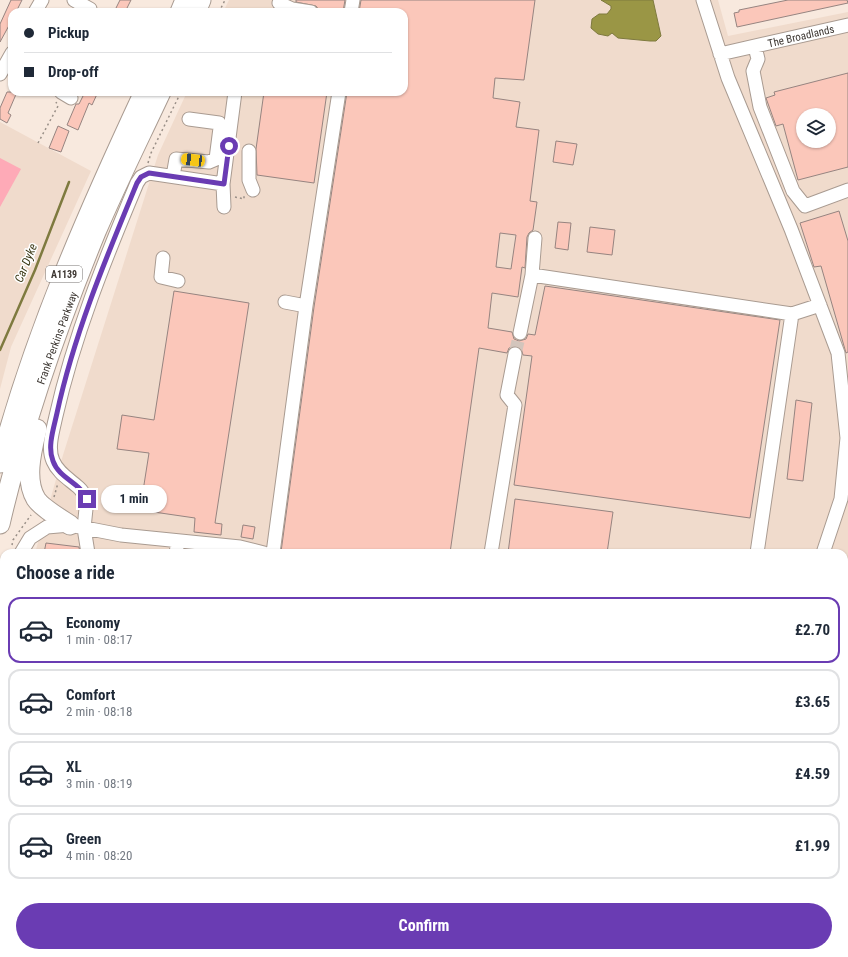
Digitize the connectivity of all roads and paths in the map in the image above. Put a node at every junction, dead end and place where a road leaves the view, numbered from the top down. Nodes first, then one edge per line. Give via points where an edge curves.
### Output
1 (74, 0) edge
2 (703, 0) edge
3 (88, 8) edge
4 (848, 25) edge
5 (755, 47) junction
6 (720, 54) junction
7 (8, 59) edge
8 (0, 74) edge
9 (62, 96) edge
10 (142, 96) edge
11 (159, 96) edge
12 (179, 96) edge
13 (235, 96) edge
14 (338, 96) edge
15 (189, 119) dead end
16 (38, 143) dead end
17 (249, 151) dead end
18 (146, 174) junction
19 (173, 176) junction
20 (224, 184) junction
21 (251, 185) joint
22 (848, 190) edge
23 (228, 201) joint
24 (535, 238) dead end
25 (163, 258) dead end
26 (82, 268) junction
27 (532, 275) junction
28 (178, 281) dead end
29 (285, 302) dead end
30 (820, 305) junction
31 (306, 306) junction
32 (792, 314) junction
33 (520, 333) tunnel mouth
34 (515, 354) tunnel mouth
35 (0, 463) edge
36 (61, 474) junction
37 (53, 500) dead end
38 (34, 510) dead end
39 (0, 524) edge
40 (77, 527) junction
41 (195, 542) junction
42 (177, 547) edge
43 (17, 549) edge
44 (18, 549) edge
45 (86, 549) edge
46 (207, 549) edge
47 (248, 549) edge
48 (274, 549) edge
49 (492, 549) edge
50 (758, 549) edge
51 (823, 549) edge

1 - 3 street
2 - 6 street
4 - 5 street, The Broadlands
5 - 6 street, The Broadlands
5 - 22 street via 758,59 753,71 760,107 793,191 805,206
6 - 30 street
7 - 8 street
9 - 16 path
10 - 35 highway, Frank Perkins Parkway / A1139 via 85,223 34,350
11 - 26 highway, Frank Perkins Parkway / A1139
12 - 18 path via 151,153
13 - 20 street
14 - 31 street
15 - 19 street via 219,123 216,159 209,162 176,159
17 - 21 street
18 - 19 street
18 - 36 street via 137,183 103,265 62,391 51,441 52,461
19 - 20 street
20 - 23 street
21 - 23 path via 247,180 244,199
24 - 27 street
25 - 28 street via 160,277
26 - 39 highway, Frank Perkins Parkway / A1139 via 47,361
26 - 40 highway via 32,448 30,473 37,500
27 - 32 street
27 - 33 street
29 - 31 street
30 - 32 street
30 - 51 street via 838,353 847,438 841,499
31 - 48 street
32 - 50 street
34 - 49 street via 507,394 514,405
36 - 37 path
36 - 40 street via 79,488 87,499
38 - 43 path via 13,540
40 - 42 street via 142,537
40 - 44 street via 47,527
40 - 45 street
41 - 42 street
41 - 46 street
41 - 47 street

